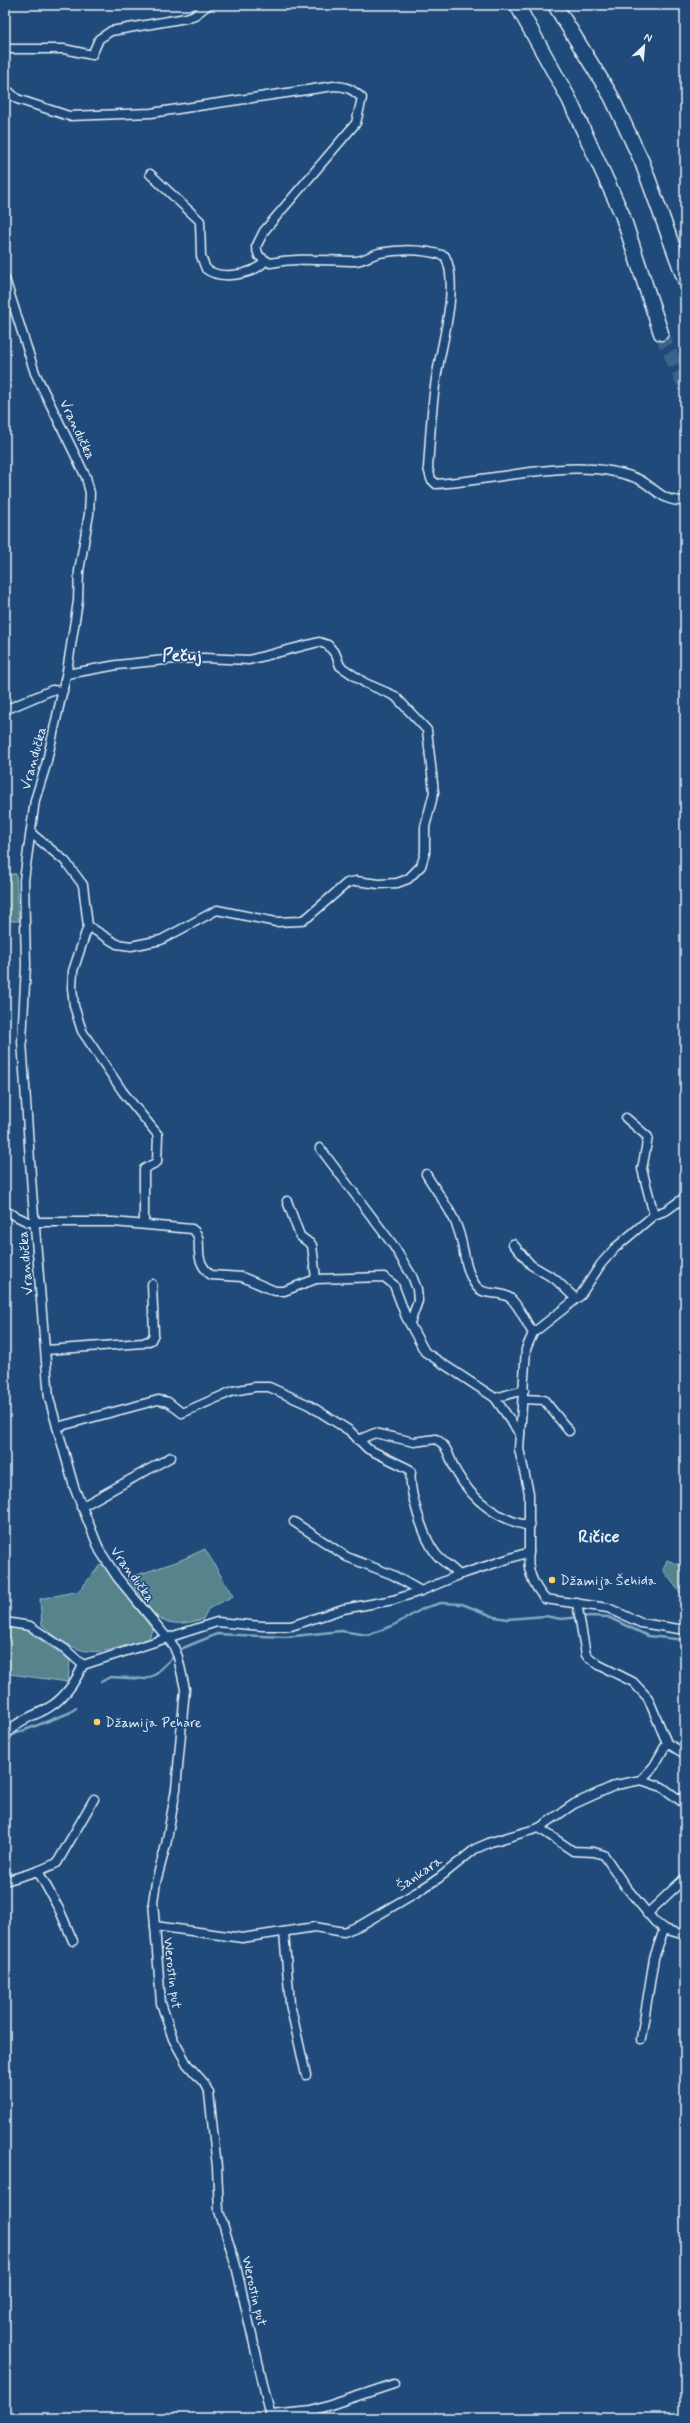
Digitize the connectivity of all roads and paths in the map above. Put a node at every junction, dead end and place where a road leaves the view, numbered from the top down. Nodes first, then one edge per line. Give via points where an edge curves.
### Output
1 (208, 5) edge
2 (517, 5) edge
3 (555, 5) edge
4 (5, 49) edge
5 (5, 88) edge
6 (150, 174) dead end
7 (264, 262) junction
8 (5, 279) edge
9 (685, 280) edge
10 (662, 333) tunnel mouth
11 (685, 501) edge
12 (67, 674) junction
13 (63, 691) junction
14 (5, 710) edge
15 (31, 833) junction
16 (88, 926) junction
17 (626, 1118) dead end
18 (320, 1148) dead end
19 (426, 1174) dead end
20 (685, 1197) edge
21 (287, 1201) dead end
22 (5, 1211) edge
23 (654, 1215) junction
24 (35, 1222) junction
25 (144, 1224) junction
26 (513, 1244) dead end
27 (316, 1279) junction
28 (152, 1284) dead end
29 (576, 1299) junction
30 (410, 1323) junction
31 (533, 1334) junction
32 (46, 1350) junction
33 (524, 1394) junction
34 (496, 1398) junction
35 (56, 1427) junction
36 (569, 1431) dead end
37 (520, 1434) junction
38 (358, 1440) junction
39 (171, 1457) dead end
40 (81, 1507) junction
41 (294, 1522) dead end
42 (530, 1526) junction
43 (529, 1552) junction
44 (459, 1575) junction
45 (421, 1591) junction
46 (577, 1603) junction
47 (5, 1622) edge
48 (685, 1630) edge
49 (166, 1639) junction
50 (83, 1665) junction
51 (5, 1738) edge
52 (667, 1743) junction
53 (685, 1754) edge
54 (641, 1780) junction
55 (94, 1799) dead end
56 (685, 1804) edge
57 (538, 1828) junction
58 (38, 1871) junction
59 (685, 1878) edge
60 (5, 1881) edge
61 (648, 1914) junction
62 (154, 1926) junction
63 (664, 1929) junction
64 (284, 1932) junction
65 (685, 1936) edge
66 (73, 1941) dead end
67 (641, 2039) dead end
68 (306, 2075) dead end
69 (394, 2384) dead end
70 (271, 2416) edge

1 - 4 street via 186,18 111,31 99,39 92,54 64,49
2 - 10 highway via 569,99 622,214
3 - 9 highway via 611,96 642,162
5 - 7 street via 17,99 69,116 151,113 334,86 352,89 362,98 356,123 264,231 256,247
6 - 7 street via 200,221 202,262 209,272 245,274 259,268
7 - 11 street via 312,258 355,261 378,253 406,250 433,252 445,256 450,265 448,321 435,385 428,468 431,479 436,484 590,469 626,475 644,482 666,500
8 - 12 street, Vrandučka via 35,372 86,476 90,493
12 - 13 street, Vrandučka
12 - 16 street via 117,665 175,659 249,660 319,642 328,645 340,666 365,683 395,696 417,719 427,730 432,766 434,792 425,827 425,853 421,866 408,879 389,884 356,881 347,883 300,921 276,922 217,910 161,940 131,946 117,944
13 - 14 street via 52,690
13 - 15 street, Vrandučka via 35,800
15 - 16 street via 75,872 83,886
15 - 24 street, Vrandučka via 24,880 26,965 22,1041
16 - 25 street via 73,971 72,988 74,1006 82,1031 123,1092 158,1135 157,1162 144,1169
17 - 23 street via 648,1137 642,1169
18 - 30 street via 393,1245 412,1276 418,1301
19 - 31 street via 456,1223 466,1264 476,1285 487,1293 511,1298
20 - 23 street via 667,1210
21 - 27 street via 300,1236 312,1245
22 - 24 street via 20,1220
23 - 29 street via 614,1248
24 - 25 street
24 - 32 street, Vrandučka
25 - 27 street via 192,1229 197,1232 199,1262 211,1275 242,1277 274,1291 284,1291
26 - 29 street via 531,1265 555,1279
27 - 30 street via 384,1277 394,1285
28 - 32 street via 154,1334 151,1340 143,1343
29 - 31 street
30 - 34 street via 428,1357
31 - 33 street via 526,1349
32 - 35 street, Vrandučka via 49,1398
33 - 34 street
33 - 36 street via 544,1400
33 - 37 street
34 - 37 street
35 - 38 street via 158,1400 168,1402 182,1413 233,1391 269,1387 309,1405 350,1431
35 - 40 street, Vrandučka
37 - 42 street via 519,1449 529,1493
38 - 42 street via 375,1433 414,1442 436,1439 445,1449 456,1473 488,1509 503,1519
38 - 44 street via 368,1449 411,1472 410,1486 430,1544 437,1556
39 - 40 street
40 - 49 street, Vrandučka via 100,1551
41 - 45 street via 347,1556 393,1575
42 - 43 street
43 - 44 street
43 - 46 street via 532,1579 545,1598
44 - 45 street
45 - 49 street via 393,1600 343,1609 291,1626 217,1622
46 - 48 street via 608,1608 641,1623
46 - 52 street via 586,1655 599,1665 633,1682 648,1698
47 - 50 street via 30,1626 65,1649
49 - 50 street
49 - 62 street, Werostin put via 178,1656 185,1689 176,1789 153,1902
50 - 51 street via 76,1681 64,1695 8,1731
52 - 53 street
52 - 54 street via 654,1766
54 - 56 street via 662,1787
54 - 57 street, Šankara via 616,1785 574,1804
55 - 58 street via 57,1863
57 - 61 street via 573,1851 604,1855
57 - 64 street, Šankara via 475,1849 428,1885 349,1930 344,1932 315,1927
58 - 60 street
58 - 66 street
59 - 61 street
61 - 63 street
62 - 64 street, Šankara via 242,1938
62 - 70 street, Werostin put via 161,2003 171,2032 187,2064 204,2083 209,2093 219,2211 236,2266
63 - 65 street
63 - 67 street via 654,1958
64 - 68 street via 290,2004
69 - 70 street via 312,2411

